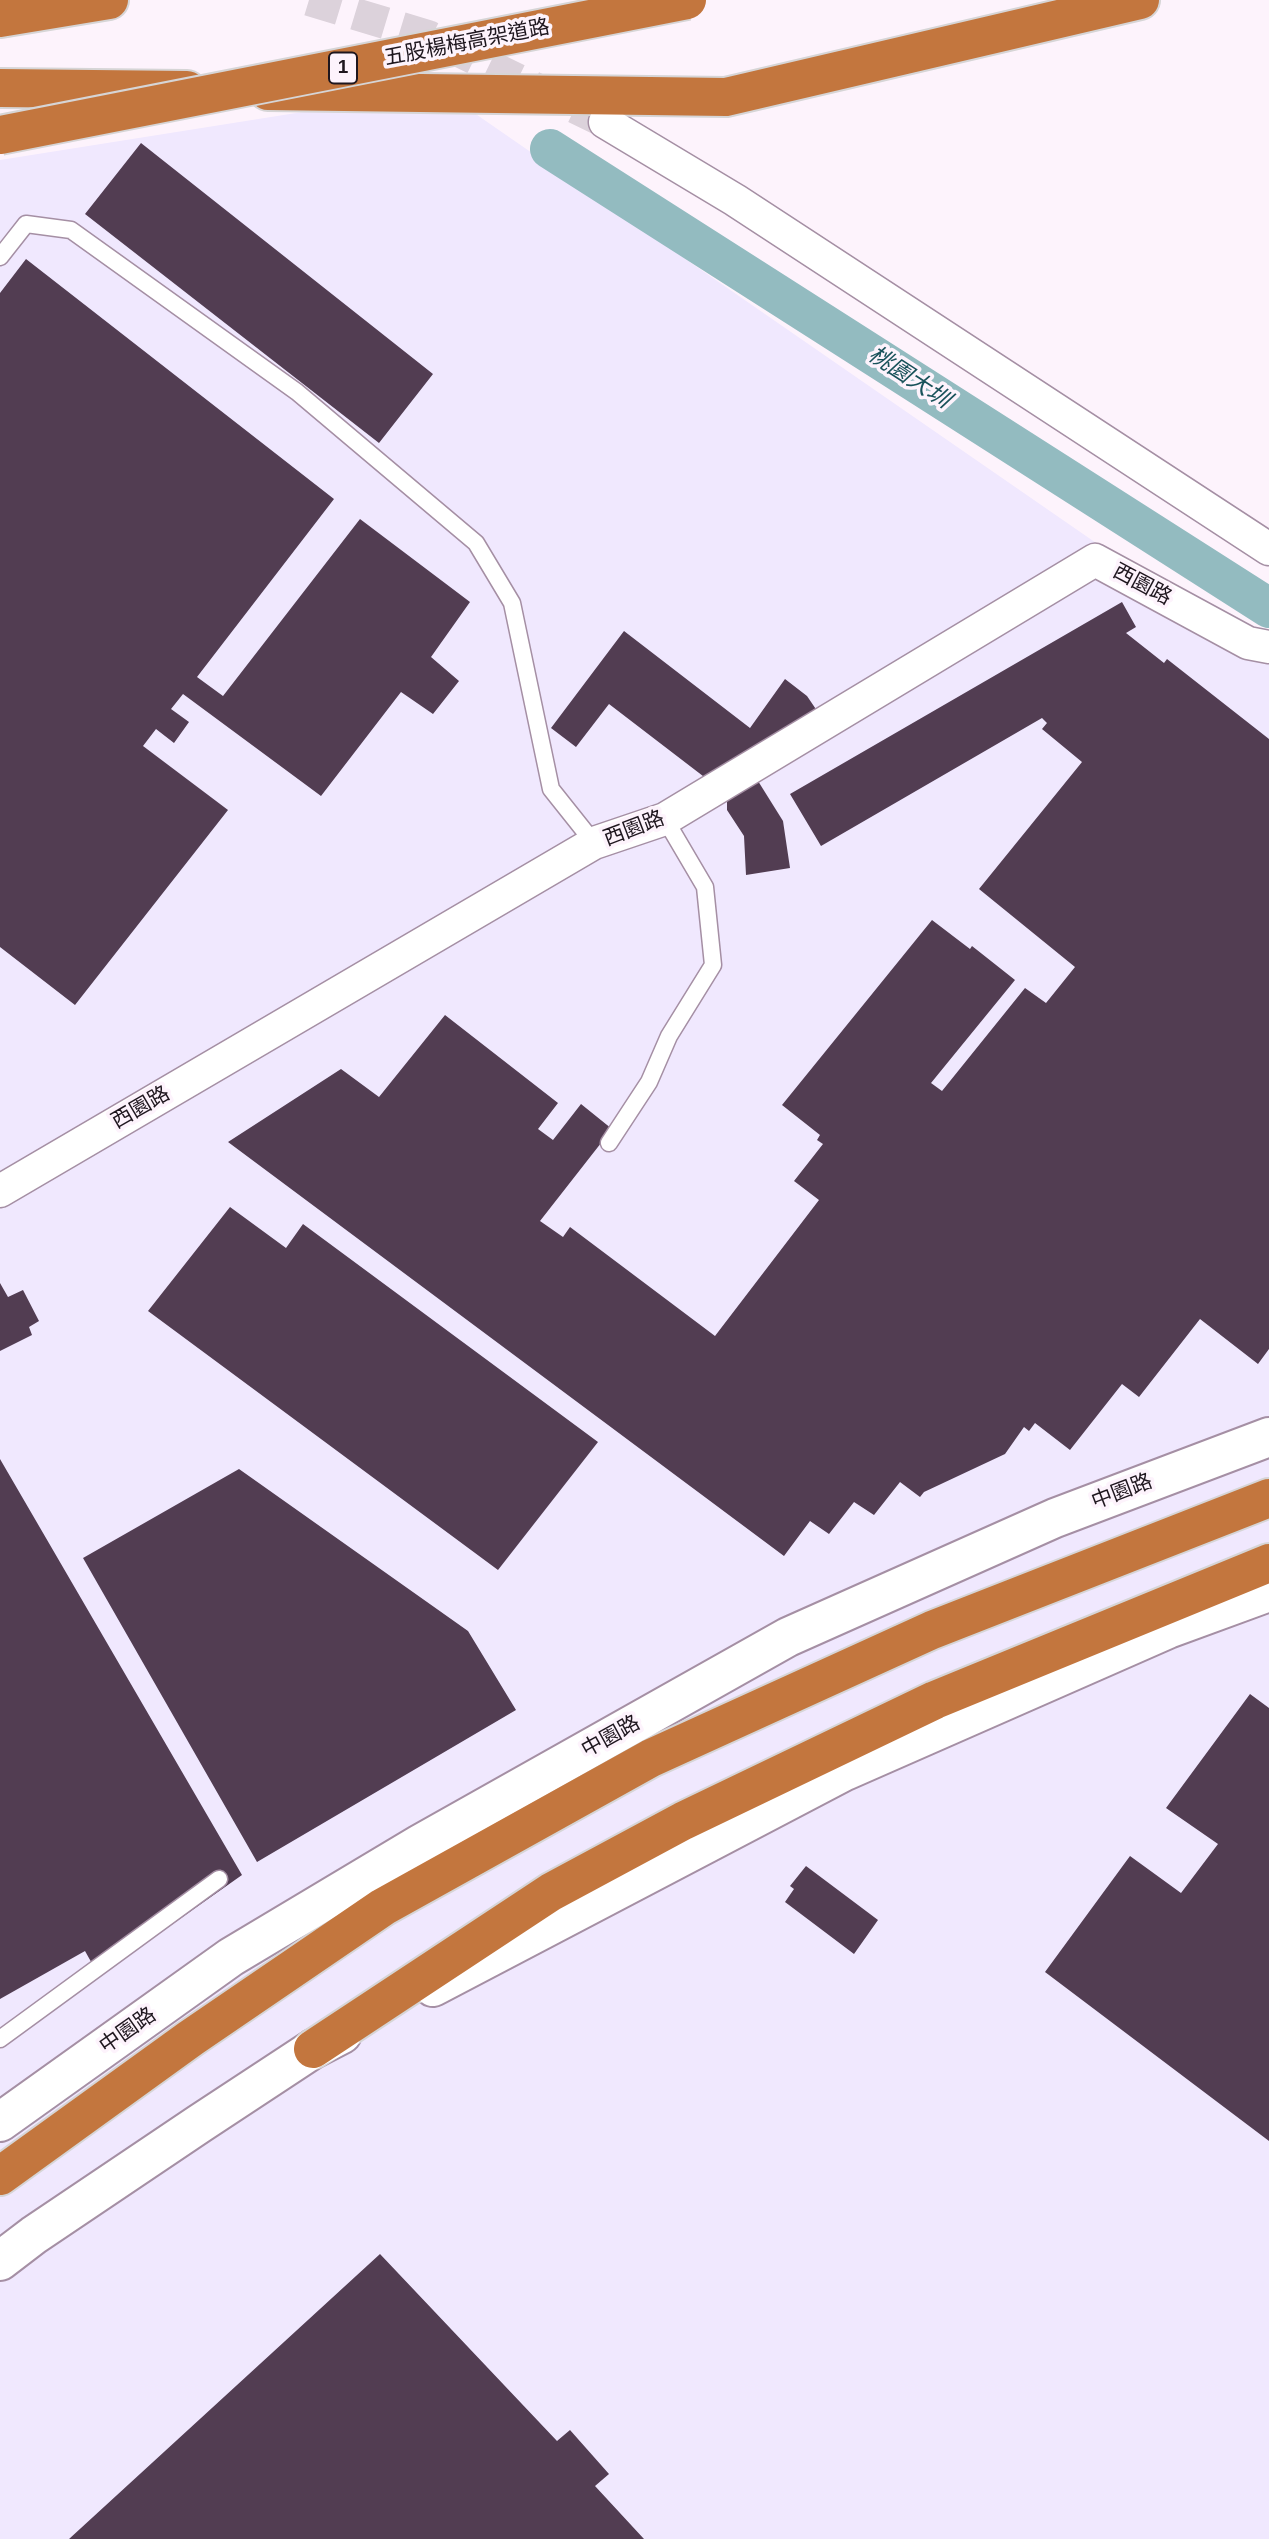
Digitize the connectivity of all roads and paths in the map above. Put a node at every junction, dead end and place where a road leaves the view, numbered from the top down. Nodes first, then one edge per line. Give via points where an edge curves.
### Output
1 (109, 0) edge
2 (687, 0) edge
3 (1140, 0) edge
4 (0, 18) edge
5 (0, 88) edge
6 (605, 122) tunnel mouth
7 (0, 135) edge
8 (0, 257) edge
9 (1269, 549) edge
10 (1269, 647) edge
11 (665, 819) junction
12 (594, 844) junction
13 (609, 1143) dead end
14 (0, 1191) edge
15 (1269, 1437) edge
16 (1269, 1498) edge
17 (1269, 1563) edge
18 (1269, 1592) edge
19 (219, 1879) dead end
20 (0, 2039) edge
21 (313, 2049) junction
22 (0, 2122) edge
23 (0, 2176) edge
24 (0, 2261) edge

1 - 4 highway
2 - 7 highway, 五股楊梅高架道路 / 1, bridge
3 - 5 highway via 726,97
6 - 9 street via 735,200
8 - 12 lane via 26,224 71,230 297,392 476,544 512,603 551,789
10 - 11 street, 西園路 via 1248,643 1095,560
11 - 12 street, 西園路
11 - 13 lane via 705,887 713,964 669,1035 649,1082
12 - 14 street, 西園路
15 - 22 main road, 中園路 via 1055,1518 788,1637 420,1844 232,1958
16 - 23 highway via 932,1630 651,1758 383,1907
17 - 21 highway via 935,1700 683,1821 551,1892
18 - 21 main road via 1167,1629 845,1771
19 - 20 lane
21 - 24 main road

